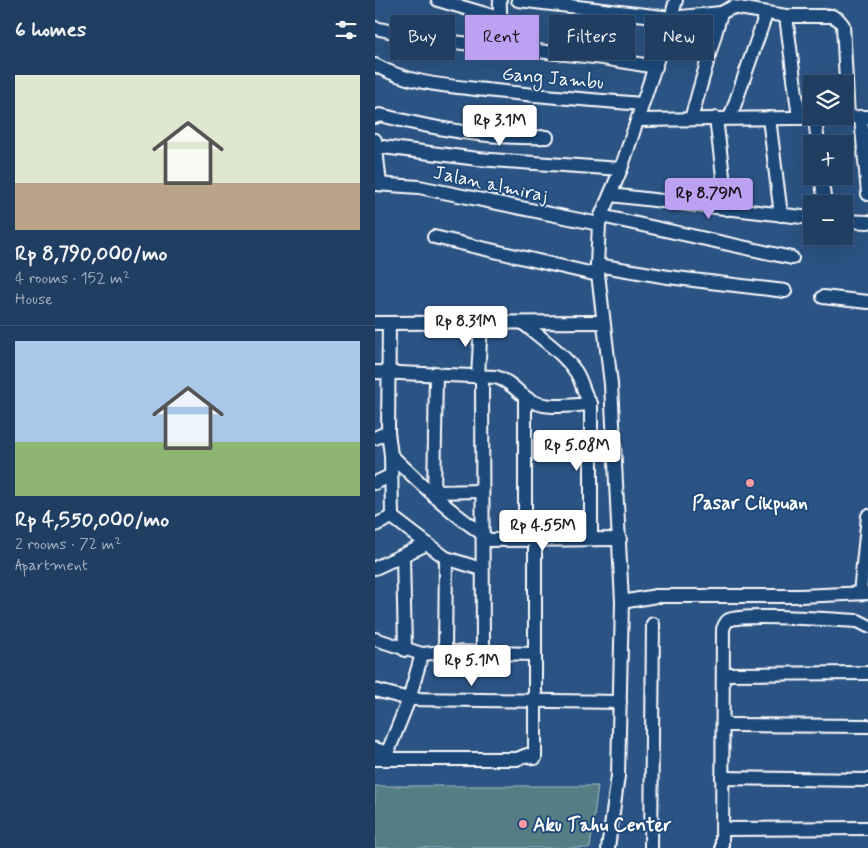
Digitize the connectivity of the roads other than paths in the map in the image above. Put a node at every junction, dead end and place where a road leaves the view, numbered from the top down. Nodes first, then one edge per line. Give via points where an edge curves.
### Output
1 (438, 0) edge
2 (500, 0) edge
3 (518, 0) edge
4 (676, 0) edge
5 (730, 6) edge
6 (765, 14) junction
7 (489, 15) edge
8 (499, 15) edge
9 (646, 15) edge
10 (672, 15) edge
11 (686, 15) edge
12 (786, 16) junction
13 (375, 28) edge
14 (465, 43) edge
15 (539, 50) edge
16 (658, 60) edge
17 (375, 65) edge
18 (656, 67) junction
19 (845, 75) edge
20 (642, 104) junction
21 (375, 116) edge
22 (865, 117) edge
23 (716, 118) junction
24 (730, 118) junction
25 (769, 118) junction
26 (799, 118) junction
27 (803, 118) edge
28 (691, 119) junction
29 (638, 120) junction
30 (547, 137) dead end
31 (376, 144) edge
32 (621, 169) junction
33 (377, 184) edge
34 (868, 194) edge
35 (610, 195) junction
36 (727, 209) junction
37 (781, 214) junction
38 (803, 217) edge
39 (600, 220) junction
40 (853, 221) edge
41 (868, 222) edge
42 (434, 237) dead end
43 (792, 258) dead end
44 (598, 270) junction
45 (785, 291) dead end
46 (823, 297) dead end
47 (868, 302) edge
48 (603, 322) junction
49 (375, 323) edge
50 (389, 323) junction
51 (481, 323) junction
52 (523, 323) junction
53 (382, 372) edge
54 (436, 373) junction
55 (480, 376) junction
56 (525, 397) junction
57 (591, 404) junction
58 (381, 418) edge
59 (387, 432) junction
60 (375, 438) edge
61 (391, 455) junction
62 (390, 476) junction
63 (375, 483) edge
64 (481, 491) junction
65 (434, 494) junction
66 (868, 516) edge
67 (392, 517) junction
68 (375, 525) edge
69 (481, 531) junction
70 (530, 538) junction
71 (591, 539) junction
72 (620, 539) junction
73 (427, 544) junction
74 (403, 555) junction
75 (446, 558) junction
76 (375, 568) edge
77 (481, 569) junction
78 (864, 593) edge
79 (622, 602) junction
80 (653, 624) dead end
81 (868, 626) edge
82 (375, 639) edge
83 (405, 650) junction
84 (445, 652) junction
85 (422, 654) junction
86 (533, 654) junction
87 (483, 655) junction
88 (868, 673) edge
89 (723, 674) junction
90 (375, 690) edge
91 (409, 699) junction
92 (534, 702) junction
93 (620, 702) junction
94 (724, 725) junction
95 (868, 726) edge
96 (375, 749) edge
97 (383, 757) edge
98 (722, 778) junction
99 (868, 780) edge
100 (868, 828) edge
101 (723, 829) junction
102 (608, 848) edge
103 (651, 848) edge
104 (723, 848) edge

1 - 7 street
2 - 8 street
3 - 9 street
4 - 10 street
5 - 6 street
5 - 11 street
5 - 28 street
6 - 12 street
6 - 24 street
12 - 19 street via 832,16 838,19 843,24
12 - 26 street
13 - 14 street via 425,39
15 - 18 street
16 - 18 street
17 - 20 street, Gang Jambu via 419,82
18 - 20 street
20 - 29 street
21 - 30 street via 489,136
22 - 34 street
23 - 24 street
23 - 28 street
23 - 36 street
24 - 25 street
25 - 26 street
25 - 37 street
26 - 27 street
28 - 29 street
29 - 32 street
31 - 32 street via 478,159
31 - 33 street
32 - 35 street
33 - 39 street, Jalan almiraj via 419,187
35 - 36 street
35 - 39 street
36 - 37 street
37 - 38 street
39 - 43 street, Jalan almiraj
39 - 44 street
40 - 41 street
42 - 44 street
44 - 45 street
44 - 48 street
46 - 47 street
48 - 52 street
48 - 72 street via 611,384
49 - 50 street
50 - 51 street
50 - 53 street
51 - 52 street
51 - 55 street
52 - 57 street via 576,372 584,395
53 - 54 street
53 - 58 street
54 - 55 street
54 - 65 street
55 - 56 street via 505,379
55 - 64 street
56 - 57 street via 543,406
56 - 70 street
57 - 71 street
58 - 59 street
59 - 60 street
59 - 61 street
61 - 62 street
61 - 65 street
62 - 63 street
62 - 67 street
64 - 65 street
64 - 69 street
65 - 69 street
66 - 78 street
67 - 68 street
67 - 73 street
69 - 70 street via 488,540
69 - 77 street
70 - 71 street
70 - 86 street
71 - 72 street
72 - 79 street
73 - 74 street
73 - 75 street
74 - 76 street
74 - 83 street
75 - 77 street
75 - 84 street
77 - 87 street
78 - 79 street via 656,596
79 - 93 street
80 - 103 street
81 - 89 street via 849,620 730,620 723,629
82 - 83 street
83 - 85 street
84 - 85 street
84 - 87 street
85 - 91 street
86 - 87 street
86 - 92 street
88 - 89 street
89 - 94 street
90 - 91 street
91 - 92 street
91 - 97 street
92 - 93 street
92 - 97 street via 535,758 527,755 517,759
93 - 102 street via 618,776
94 - 95 street
94 - 98 street
96 - 97 street
98 - 99 street
98 - 101 street
100 - 101 street
101 - 104 street

